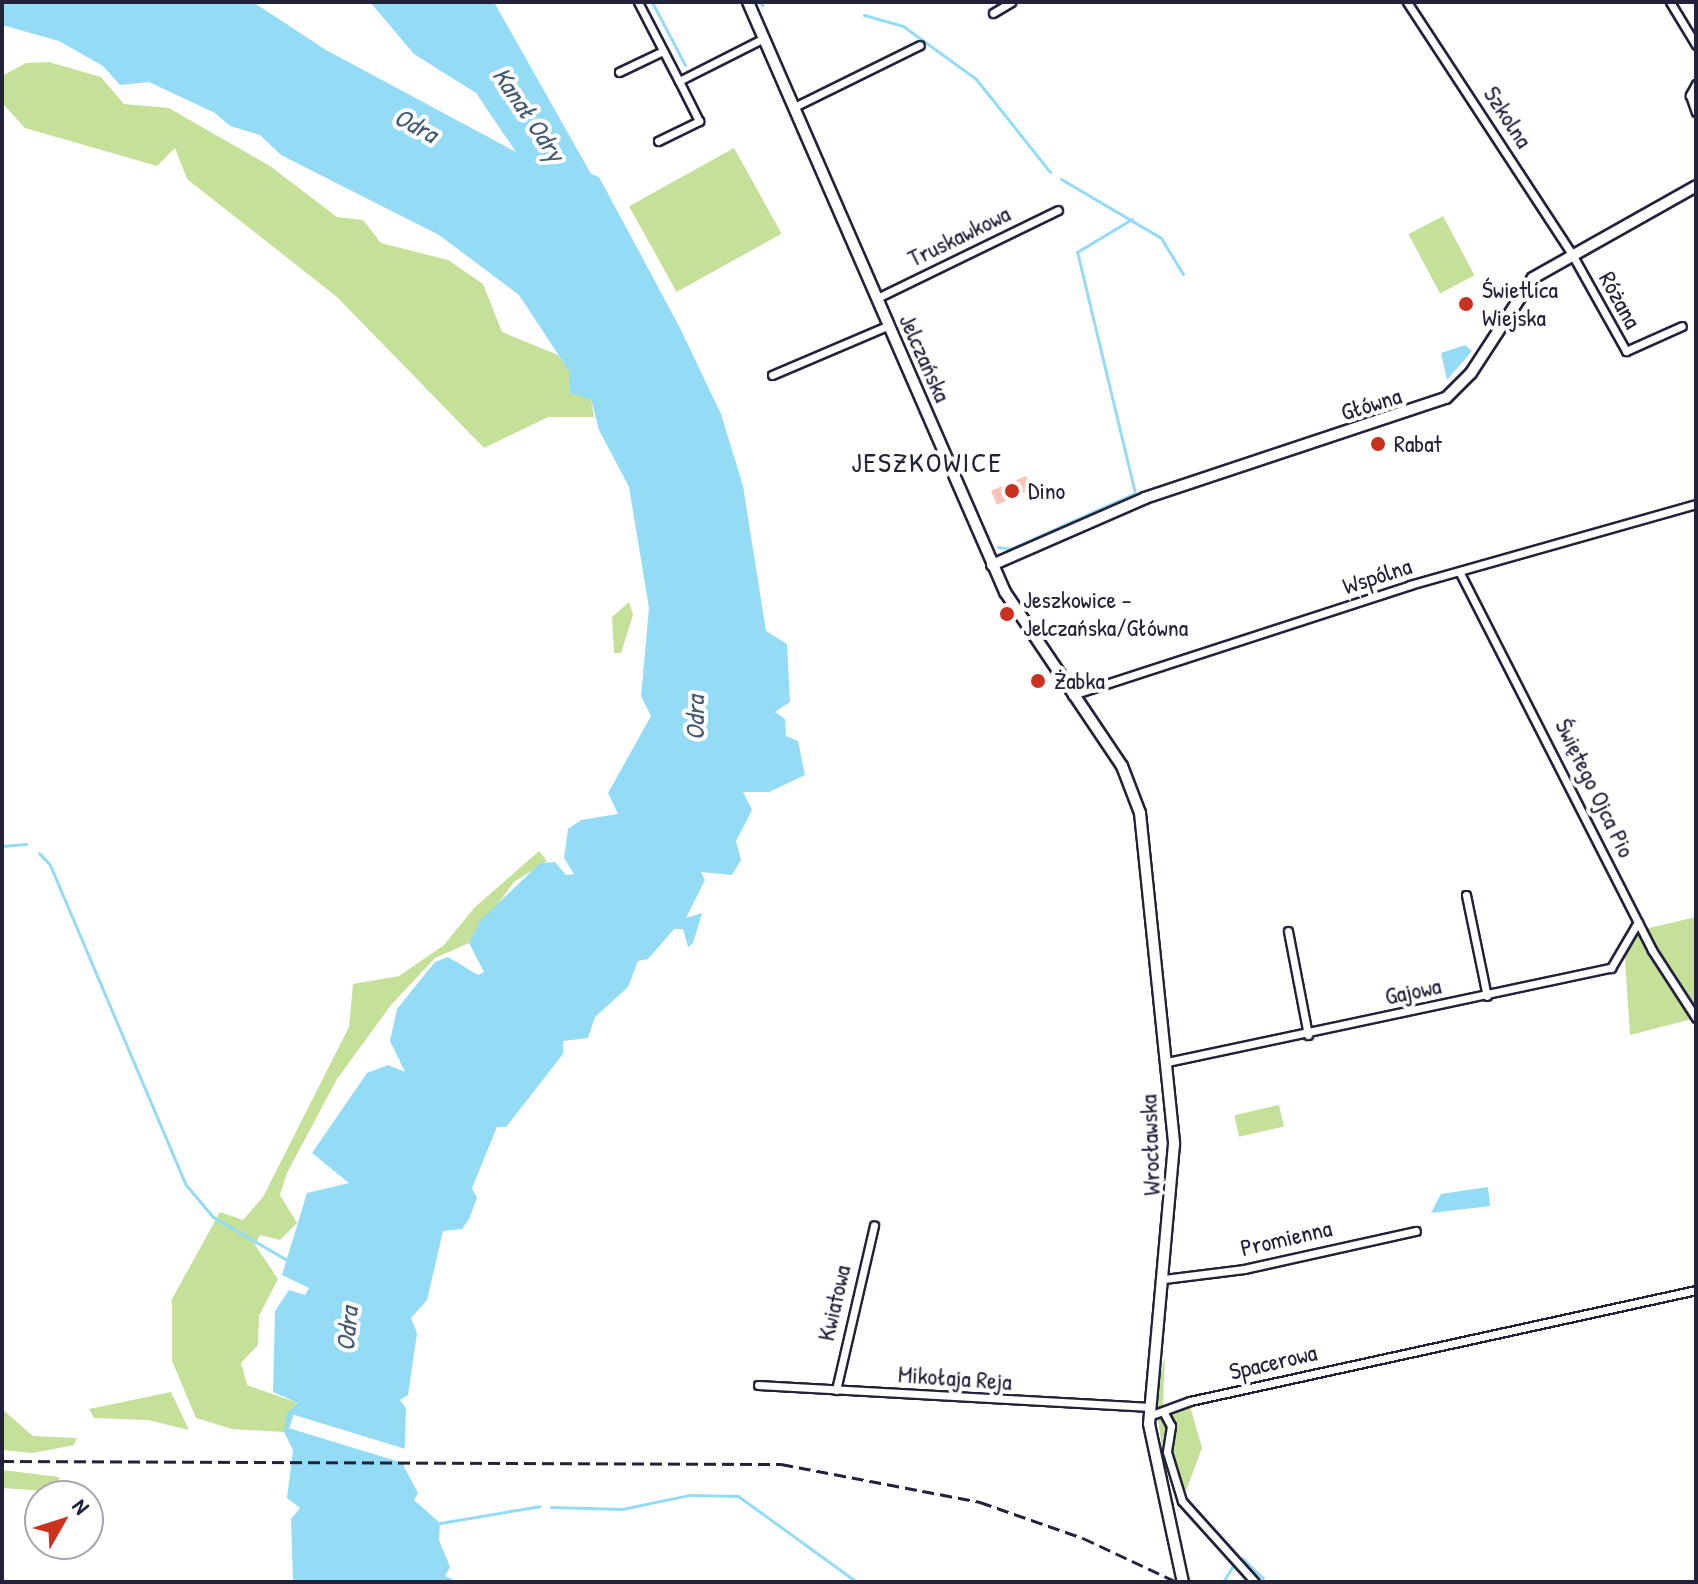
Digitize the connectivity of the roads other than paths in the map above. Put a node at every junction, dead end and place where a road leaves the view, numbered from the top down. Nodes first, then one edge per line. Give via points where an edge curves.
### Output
1 (638, 2) edge
2 (748, 2) edge
3 (1011, 2) edge
4 (1407, 2) edge
5 (1670, 2) edge
6 (993, 13) dead end
7 (764, 38) junction
8 (920, 45) dead end
9 (1696, 45) edge
10 (663, 51) junction
11 (619, 72) dead end
12 (679, 81) junction
13 (1696, 84) edge
14 (794, 107) junction
15 (1696, 112) edge
16 (658, 141) dead end
17 (1696, 186) edge
18 (1058, 210) dead end
19 (1573, 256) junction
20 (877, 298) junction
21 (889, 325) junction
22 (1682, 326) dead end
23 (772, 375) dead end
24 (1696, 504) edge
25 (992, 565) junction
26 (1461, 575) junction
27 (1072, 695) junction
28 (1088, 717) joint
29 (1466, 895) dead end
30 (1638, 922) junction
31 (1288, 931) dead end
32 (1487, 996) junction
33 (1696, 1018) edge
34 (1308, 1035) junction
35 (1167, 1062) junction
36 (874, 1225) dead end
37 (1416, 1231) dead end
38 (1164, 1279) junction
39 (1696, 1290) edge
40 (758, 1385) dead end
41 (836, 1390) junction
42 (1150, 1411) junction
43 (1163, 1411) junction
44 (1183, 1582) edge
45 (1255, 1582) edge

1 - 10 street
2 - 7 main road, Jelczańska
3 - 6 street
4 - 19 street, Szkolna
5 - 9 street
7 - 12 street
7 - 14 main road, Jelczańska
8 - 14 street
10 - 11 street
10 - 12 street
12 - 16 street via 699,121
13 - 15 street via 1690,95
14 - 20 main road, Jelczańska
17 - 19 main road, Główna
18 - 20 street, Truskawkowa
19 - 22 street, Różana via 1626,351
19 - 25 main road, Główna via 1522,288 1471,373 1446,398 1145,498
20 - 21 main road, Jelczańska
21 - 23 street
21 - 25 main road, Jelczańska
24 - 26 street, Wspólna
25 - 27 main road, Jelczańska
26 - 27 street, Wspólna via 1410,585
26 - 30 street, Świętego Ojca Pio
27 - 28 main road, Jelczańska
28 - 35 main road, Wrocławska via 1122,766 1140,813
29 - 32 street
30 - 32 street, Gajowa via 1611,968
30 - 33 street, Świętego Ojca Pio
31 - 34 street
32 - 34 street, Gajowa
34 - 35 street, Gajowa
35 - 38 main road, Wrocławska via 1174,1144
36 - 41 street, Kwiatowa
37 - 38 street, Promienna via 1244,1269
38 - 42 main road, Wrocławska
39 - 43 street, Spacerowa
40 - 41 street, Mikołaja Reja
41 - 42 street, Mikołaja Reja
42 - 43 street, Spacerowa
42 - 44 main road, Wrocławska via 1158,1485
43 - 45 street via 1171,1426 1170,1470 1182,1501

